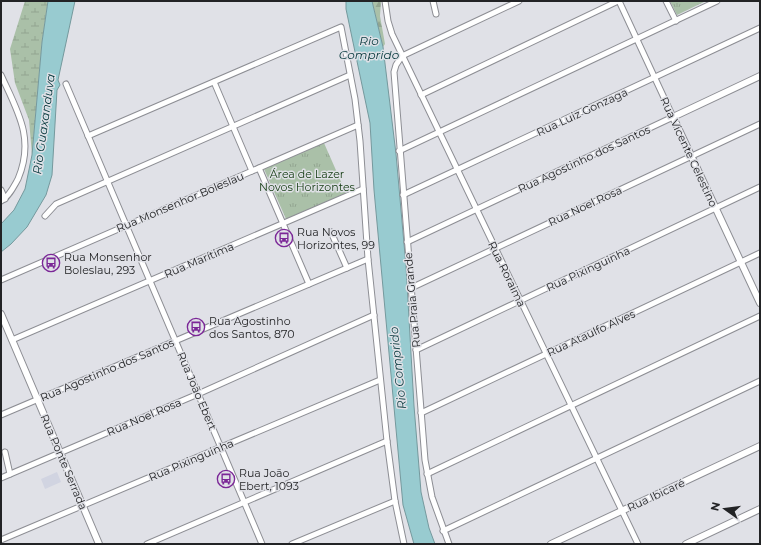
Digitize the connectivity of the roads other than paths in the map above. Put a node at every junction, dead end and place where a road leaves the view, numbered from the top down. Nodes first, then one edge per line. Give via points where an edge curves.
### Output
1 (385, 1) edge
2 (433, 1) edge
3 (519, 1) edge
4 (618, 1) edge
5 (666, 1) edge
6 (717, 1) edge
7 (436, 14) dead end
8 (676, 21) junction
9 (760, 28) edge
10 (636, 39) junction
11 (402, 56) junction
12 (1, 75) edge
13 (350, 75) junction
14 (760, 76) edge
15 (654, 78) junction
16 (214, 82) junction
17 (66, 84) dead end
18 (421, 95) junction
19 (673, 117) junction
20 (760, 124) edge
21 (358, 125) junction
22 (233, 126) junction
23 (440, 133) junction
24 (88, 136) junction
25 (400, 151) junction
26 (691, 156) junction
27 (259, 168) junction
28 (457, 170) junction
29 (252, 171) junction
30 (107, 182) junction
31 (760, 187) edge
32 (363, 189) junction
33 (1, 190) edge
34 (403, 195) junction
35 (3, 200) edge
36 (716, 208) junction
37 (476, 210) junction
38 (45, 216) dead end
39 (283, 224) junction
40 (126, 226) junction
41 (331, 232) dead end
42 (407, 242) junction
43 (495, 248) junction
44 (760, 253) edge
45 (368, 259) junction
46 (741, 262) junction
47 (347, 268) junction
48 (1, 280) edge
49 (150, 281) junction
50 (309, 284) junction
51 (411, 288) junction
52 (520, 301) junction
53 (760, 303) edge
54 (1, 314) edge
55 (374, 314) junction
56 (760, 316) edge
57 (12, 340) junction
58 (175, 341) junction
59 (416, 350) junction
60 (546, 354) junction
61 (380, 380) junction
62 (760, 381) edge
63 (198, 394) junction
64 (38, 399) junction
65 (571, 406) junction
66 (421, 413) junction
67 (1, 415) edge
68 (387, 441) junction
69 (760, 446) edge
70 (221, 447) junction
71 (5, 452) dead end
72 (60, 453) junction
73 (596, 458) junction
74 (10, 474) junction
75 (427, 474) junction
76 (1, 478) edge
77 (395, 501) junction
78 (244, 502) junction
79 (83, 506) junction
80 (760, 509) edge
81 (622, 511) junction
82 (443, 531) junction
83 (1, 540) edge
84 (99, 544) edge
85 (147, 544) edge
86 (262, 544) edge
87 (292, 544) edge
88 (404, 544) edge
89 (449, 544) edge
90 (551, 544) edge
91 (638, 544) edge
92 (686, 544) edge

1 - 11 street, Rua Roraima via 389,27
2 - 7 street
3 - 11 street
4 - 10 street, Rua Vicente Celestino
4 - 18 street
5 - 8 street
6 - 8 street
8 - 10 street
9 - 15 street, Rua Luiz Gonzaga
10 - 15 street, Rua Vicente Celestino
10 - 23 street
11 - 18 street, Rua Roraima
11 - 25 street, Rua Praia Grande via 396,65 394,76
12 - 35 street via 22,125 26,143 21,172
13 - 16 street via 341,27
13 - 21 street
13 - 22 street
14 - 19 street, Rua Agostinho dos Santos
15 - 19 street, Rua Vicente Celestino
15 - 28 street, Rua Luiz Gonzaga
16 - 22 street
16 - 24 street
17 - 24 street, Rua João Ebert
18 - 23 street, Rua Roraima
19 - 26 street, Rua Vicente Celestino
19 - 37 street, Rua Agostinho dos Santos
20 - 26 street, Rua Noel Rosa
21 - 27 street, Rua Monsenhor Boleslau
21 - 32 street
22 - 29 street
22 - 30 street
23 - 25 street
23 - 28 street, Rua Roraima
24 - 30 street, Rua João Ebert
25 - 34 street, Rua Praia Grande
26 - 36 street, Rua Vicente Celestino
26 - 43 street, Rua Noel Rosa
27 - 29 street, Rua Monsenhor Boleslau
27 - 39 street
28 - 34 street, Rua Luiz Gonzaga
28 - 37 street, Rua Roraima
29 - 40 street, Rua Monsenhor Boleslau
30 - 38 street via 56,204
30 - 40 street, Rua João Ebert
31 - 36 street, Rua Pixinguinha
32 - 39 street, Rua Marítima
32 - 45 street
33 - 35 street
34 - 42 street, Rua Praia Grande
36 - 46 street, Rua Vicente Celestino
36 - 52 street, Rua Pixinguinha
37 - 42 street, Rua Agostinho dos Santos
37 - 43 street, Rua Roraima
39 - 49 street, Rua Marítima
39 - 50 street
40 - 48 street, Rua Monsenhor Boleslau
40 - 49 street, Rua João Ebert
41 - 47 street
42 - 51 street, Rua Praia Grande
43 - 51 street, Rua Noel Rosa
43 - 52 street, Rua Roraima
44 - 46 street, Rua Ataulfo Alves
45 - 47 street, Rua Agostinho dos Santos
45 - 55 street
46 - 53 street, Rua Vicente Celestino
46 - 60 street, Rua Ataulfo Alves
47 - 50 street, Rua Agostinho dos Santos
49 - 57 street, Rua Marítima
49 - 58 street, Rua João Ebert
50 - 58 street, Rua Agostinho dos Santos
51 - 59 street, Rua Praia Grande
52 - 59 street, Rua Pixinguinha
52 - 60 street, Rua Roraima
54 - 57 street, Rua Ponte Serrada
55 - 61 street
55 - 63 street, Rua Noel Rosa
56 - 65 street
57 - 64 street, Rua Ponte Serrada
58 - 63 street, Rua João Ebert
58 - 64 street, Rua Agostinho dos Santos
59 - 66 street, Rua Praia Grande
60 - 65 street, Rua Roraima
60 - 66 street, Rua Ataulfo Alves
61 - 68 street
61 - 70 street, Rua Pixinguinha
62 - 73 street
63 - 70 street, Rua João Ebert
63 - 72 street, Rua Noel Rosa
64 - 67 street, Rua Agostinho dos Santos
64 - 72 street, Rua Ponte Serrada
65 - 73 street, Rua Roraima
65 - 75 street
66 - 75 street, Rua Praia Grande
68 - 77 street
68 - 78 street
69 - 81 street, Rua Ibicaré
70 - 78 street, Rua João Ebert
70 - 79 street, Rua Pixinguinha
71 - 74 street
72 - 74 street, Rua Noel Rosa
72 - 79 street, Rua Ponte Serrada
73 - 81 street, Rua Roraima
73 - 82 street
74 - 76 street, Rua Noel Rosa
75 - 82 street, Rua Praia Grande
77 - 87 street
77 - 88 street
78 - 85 street
78 - 86 street, Rua João Ebert
79 - 83 street, Rua Pixinguinha
79 - 84 street, Rua Ponte Serrada
80 - 92 street
81 - 90 street, Rua Ibicaré
81 - 91 street, Rua Roraima
82 - 89 street, Rua Praia Grande

